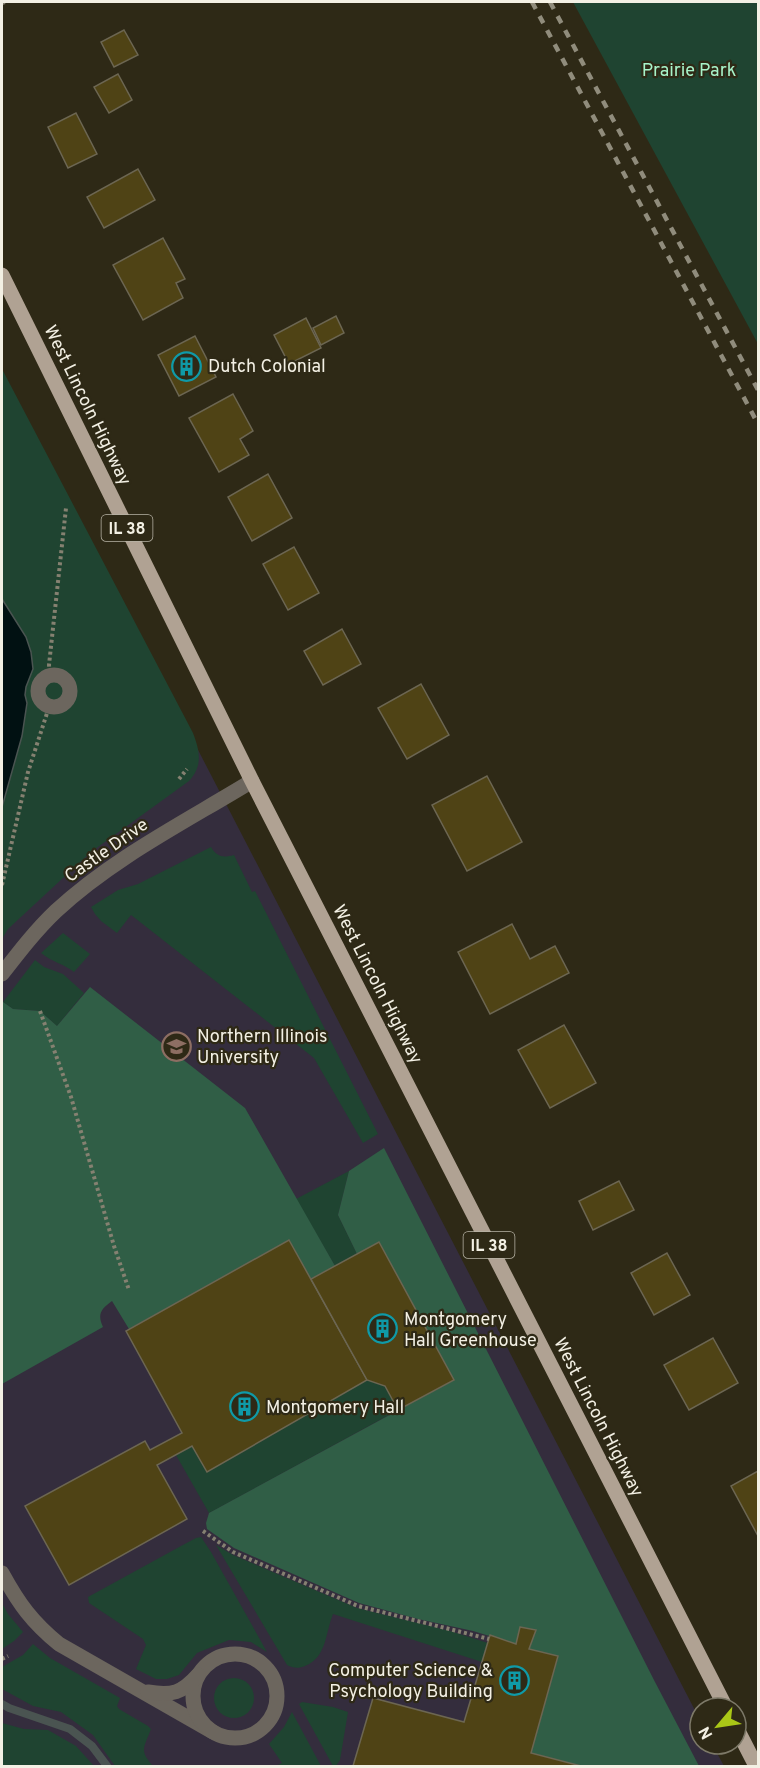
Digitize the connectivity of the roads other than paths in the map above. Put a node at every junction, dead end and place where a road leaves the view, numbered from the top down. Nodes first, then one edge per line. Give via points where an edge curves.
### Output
1 (2, 275) edge
2 (50, 676) road end
3 (49, 706) road end
4 (252, 781) junction
5 (2, 974) edge
6 (2, 1573) edge
7 (201, 1671) junction
8 (142, 1691) junction
9 (720, 1696) edge
10 (213, 1732) junction
11 (748, 1751) edge
12 (756, 1767) edge

1 - 4 main road, West Lincoln Highway / IL 38
2 - 3 street via 65,679 70,693 61,706
4 - 5 street, Castle Drive via 132,853 81,889 46,921
4 - 9 main road, West Lincoln Highway / IL 38
6 - 8 street via 19,1604 59,1644
7 - 8 street via 187,1687 175,1693
7 - 10 street via 193,1698 203,1723
7 - 10 street via 224,1656 252,1658 264,1665 277,1690 272,1717 263,1728 238,1739
8 - 10 street
11 - 12 main road

